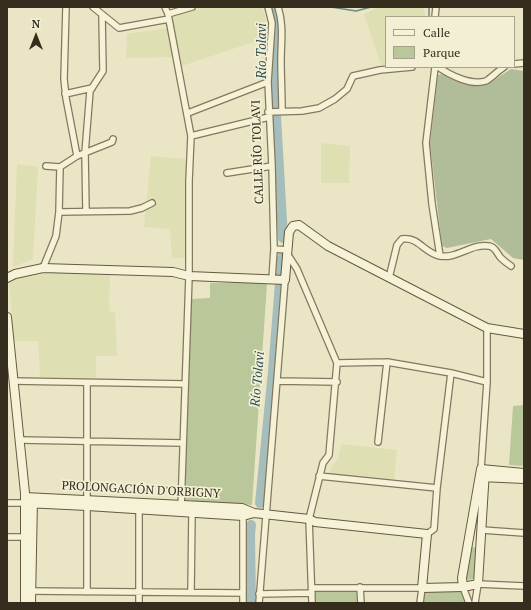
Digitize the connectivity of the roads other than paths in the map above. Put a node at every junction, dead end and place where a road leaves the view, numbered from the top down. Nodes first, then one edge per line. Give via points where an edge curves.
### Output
1 (66, 7) edge
2 (93, 7) edge
3 (165, 7) edge
4 (192, 7) edge
5 (268, 7) edge
6 (278, 7) edge
7 (102, 15) junction
8 (169, 17) junction
9 (401, 68) edge
10 (434, 68) edge
11 (440, 68) edge
12 (502, 68) edge
13 (268, 82) junction
14 (92, 88) junction
15 (65, 94) junction
16 (282, 111) junction
17 (188, 113) junction
18 (269, 114) junction
19 (192, 136) junction
20 (113, 139) dead end
21 (85, 154) junction
22 (77, 156) junction
23 (46, 166) dead end
24 (272, 166) junction
25 (60, 167) junction
26 (227, 173) dead end
27 (152, 203) dead end
28 (86, 211) junction
29 (59, 212) junction
30 (274, 249) junction
31 (288, 252) junction
32 (440, 256) junction
33 (511, 266) dead end
34 (43, 268) junction
35 (189, 276) junction
36 (7, 278) edge
37 (389, 278) junction
38 (272, 279) junction
39 (285, 280) junction
40 (7, 317) edge
41 (487, 328) junction
42 (524, 334) edge
43 (387, 362) junction
44 (337, 363) junction
45 (451, 373) junction
46 (13, 381) junction
47 (277, 381) junction
48 (336, 382) junction
49 (487, 382) junction
50 (87, 383) junction
51 (185, 384) junction
52 (20, 440) junction
53 (87, 441) junction
54 (378, 442) dead end
55 (183, 443) junction
56 (483, 473) junction
57 (524, 473) edge
58 (319, 476) junction
59 (524, 479) edge
60 (437, 488) junction
61 (29, 500) junction
62 (87, 502) junction
63 (7, 503) edge
64 (181, 508) junction
65 (139, 509) junction
66 (192, 512) junction
67 (254, 513) junction
68 (266, 514) junction
69 (243, 516) junction
70 (309, 519) junction
71 (482, 530) junction
72 (427, 534) junction
73 (524, 534) edge
74 (7, 537) edge
75 (25, 537) junction
76 (469, 541) junction
77 (481, 542) junction
78 (478, 584) junction
79 (524, 586) edge
80 (360, 587) junction
81 (463, 587) junction
82 (422, 588) junction
83 (28, 591) junction
84 (312, 591) junction
85 (87, 592) junction
86 (139, 592) junction
87 (192, 592) junction
88 (243, 593) junction
89 (259, 594) junction
90 (25, 603) edge
91 (31, 603) edge
92 (139, 603) edge
93 (243, 603) edge
94 (259, 603) edge
95 (312, 603) edge
96 (361, 603) edge
97 (420, 603) edge
98 (469, 603) edge
99 (475, 603) edge

1 - 15 street
2 - 7 street
3 - 8 street
4 - 8 street
5 - 13 street, CALLE RÍO TOLAVI via 272,23
6 - 16 street via 283,39
7 - 8 street via 119,28
7 - 14 street via 103,71
8 - 17 street
9 - 16 street via 353,76 347,89 318,108 302,112
10 - 32 street via 426,143
11 - 12 street via 462,79 482,81 487,81
13 - 17 street
13 - 18 street, CALLE RÍO TOLAVI
14 - 15 street
14 - 21 street
15 - 22 street
16 - 18 street
17 - 19 street
18 - 19 street
18 - 24 street, CALLE RÍO TOLAVI
19 - 35 street via 189,181
20 - 21 street via 112,142
21 - 22 street
21 - 28 street
22 - 25 street
23 - 25 street
24 - 26 street
24 - 30 street, CALLE RÍO TOLAVI
25 - 29 street
27 - 28 street via 130,211
28 - 29 street
29 - 34 street via 56,236
30 - 31 street
30 - 38 street, CALLE RÍO TOLAVI
31 - 37 street via 289,232 293,226 299,225 328,246
31 - 39 street
31 - 44 street
32 - 33 street via 449,256 487,245 493,247
32 - 37 street via 423,248 414,240 402,239 397,245
34 - 35 street via 173,272
34 - 36 street
35 - 38 street
35 - 51 street
37 - 41 street
38 - 39 street
39 - 47 street
40 - 46 street
41 - 42 street
41 - 49 street
43 - 44 street
43 - 45 street
43 - 54 street
44 - 48 street
45 - 49 street
45 - 60 street
46 - 50 street
46 - 52 street
47 - 48 street
47 - 68 street
48 - 58 street via 329,455 322,463
49 - 56 street
50 - 51 street
50 - 53 street
51 - 55 street
52 - 53 street
52 - 61 street
53 - 55 street
53 - 62 street
55 - 64 street
56 - 57 street
56 - 59 street
56 - 71 street
56 - 76 street
58 - 60 street
58 - 70 street
60 - 72 street via 434,529
61 - 62 street, PROLONGACIÓN D'ORBIGNY
61 - 63 street
61 - 75 street
61 - 83 street
62 - 64 street, PROLONGACIÓN D'ORBIGNY
62 - 65 street, PROLONGACIÓN D'ORBIGNY
62 - 85 street
64 - 65 street, PROLONGACIÓN D'ORBIGNY
64 - 66 street, PROLONGACIÓN D'ORBIGNY
64 - 67 street, PROLONGACIÓN D'ORBIGNY via 242,508
65 - 86 street
66 - 69 street, PROLONGACIÓN D'ORBIGNY
66 - 87 street
67 - 68 street, PROLONGACIÓN D'ORBIGNY
67 - 69 street, PROLONGACIÓN D'ORBIGNY
68 - 70 street, PROLONGACIÓN D'ORBIGNY
68 - 89 street
69 - 88 street
70 - 72 street, PROLONGACIÓN D'ORBIGNY via 315,522
70 - 84 street
71 - 73 street
71 - 77 street
72 - 82 street
74 - 75 street
75 - 83 street
76 - 77 street
76 - 81 street via 462,578
77 - 78 street
78 - 79 street
78 - 81 street
78 - 99 street
80 - 82 street
80 - 84 street
80 - 96 street
81 - 82 street
81 - 98 street
82 - 97 street
83 - 85 street
83 - 90 street
83 - 91 street
84 - 89 street
84 - 95 street
85 - 86 street
86 - 87 street
86 - 92 street
87 - 88 street
88 - 93 street
89 - 94 street

